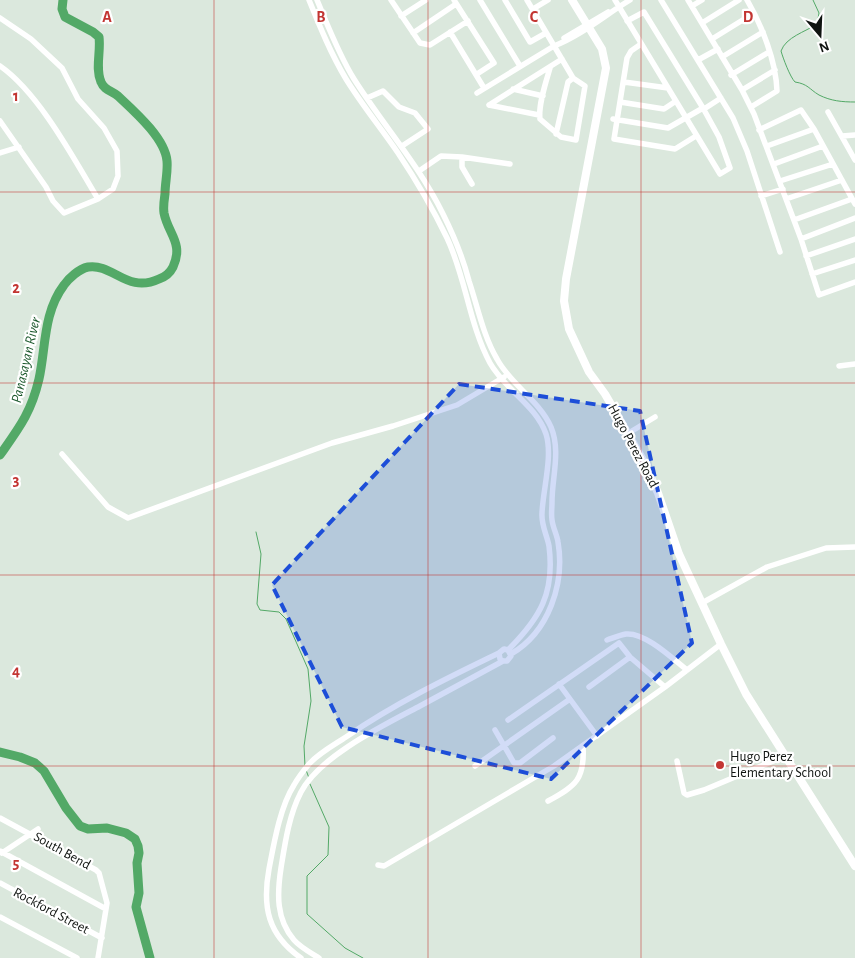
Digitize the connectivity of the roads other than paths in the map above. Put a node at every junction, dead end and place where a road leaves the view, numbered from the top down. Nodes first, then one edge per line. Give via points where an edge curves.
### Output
1 (309, 0) edge
2 (317, 0) edge
3 (391, 0) edge
4 (426, 0) edge
5 (480, 0) edge
6 (505, 0) edge
7 (527, 0) edge
8 (548, 0) edge
9 (572, 0) edge
10 (614, 0) edge
11 (630, 0) edge
12 (661, 0) edge
13 (688, 0) edge
14 (702, 0) edge
15 (739, 0) edge
16 (747, 0) edge
17 (455, 2) edge
18 (692, 6) junction
19 (619, 7) junction
20 (532, 9) junction
21 (754, 13) junction
22 (402, 16) junction
23 (0, 18) edge
24 (468, 21) junction
25 (627, 21) junction
26 (702, 23) junction
27 (588, 25) junction
28 (450, 32) junction
29 (763, 32) junction
30 (412, 33) junction
31 (546, 33) junction
32 (712, 39) junction
33 (642, 44) junction
34 (554, 46) junction
35 (718, 49) junction
36 (769, 52) junction
37 (722, 57) junction
38 (562, 60) junction
39 (698, 60) junction
40 (0, 66) edge
41 (520, 66) junction
42 (550, 68) junction
43 (775, 70) junction
44 (476, 74) junction
45 (731, 75) junction
46 (573, 78) junction
47 (624, 82) junction
48 (484, 88) junction
49 (668, 88) junction
50 (513, 89) junction
51 (742, 90) junction
52 (477, 93) dead end
53 (543, 96) junction
54 (367, 98) junction
55 (721, 98) junction
56 (676, 101) junction
57 (620, 102) junction
58 (751, 108) junction
59 (704, 109) junction
60 (828, 112) dead end
61 (539, 115) junction
62 (686, 118) junction
63 (615, 119) junction
64 (0, 121) edge
65 (814, 129) junction
66 (759, 130) junction
67 (556, 134) junction
68 (855, 135) edge
69 (696, 136) junction
70 (842, 136) junction
71 (402, 146) junction
72 (767, 146) junction
73 (822, 146) junction
74 (19, 147) junction
75 (0, 153) edge
76 (462, 157) junction
77 (855, 160) edge
78 (510, 164) dead end
79 (774, 164) junction
80 (833, 164) junction
81 (419, 171) junction
82 (842, 180) junction
83 (780, 181) junction
84 (472, 184) dead end
85 (783, 189) junction
86 (761, 196) junction
87 (786, 198) junction
88 (98, 199) junction
89 (854, 202) edge
90 (855, 218) edge
91 (794, 220) junction
92 (801, 239) junction
93 (855, 239) edge
94 (780, 252) dead end
95 (806, 256) junction
96 (855, 260) edge
97 (812, 274) junction
98 (855, 282) edge
99 (855, 364) edge
100 (838, 366) dead end
101 (507, 374) junction
102 (501, 379) junction
103 (655, 416) dead end
104 (627, 434) junction
105 (550, 435) junction
106 (62, 454) dead end
107 (855, 547) edge
108 (702, 603) junction
109 (607, 640) dead end
110 (721, 644) junction
111 (510, 652) junction
112 (499, 653) junction
113 (630, 657) junction
114 (503, 661) junction
115 (687, 670) junction
116 (559, 684) junction
117 (589, 687) dead end
118 (665, 688) junction
119 (570, 699) junction
120 (508, 720) dead end
121 (495, 730) dead end
122 (598, 736) junction
123 (553, 738) dead end
124 (583, 746) junction
125 (504, 748) junction
126 (785, 756) junction
127 (677, 761) dead end
128 (475, 766) dead end
129 (548, 801) dead end
130 (0, 818) edge
131 (38, 829) dead end
132 (30, 834) junction
133 (1, 852) edge
134 (378, 865) dead end
135 (855, 866) edge
136 (0, 883) edge
137 (106, 909) junction
138 (0, 917) edge
139 (102, 938) junction
140 (77, 958) edge
141 (98, 958) edge
142 (301, 958) edge
143 (319, 958) edge

1 - 102 street via 346,79 411,174 447,237 480,342
2 - 54 street via 353,77
3 - 22 street
4 - 22 street
5 - 41 street
6 - 31 street via 530,42
7 - 20 street
8 - 20 street
9 - 27 street, Hugo Perez Road
10 - 19 street
11 - 19 street
12 - 39 street
13 - 18 street
14 - 18 street
15 - 26 street
16 - 21 street
17 - 24 street
17 - 30 street
18 - 26 street
19 - 25 street
19 - 27 street
20 - 31 street
21 - 29 street
21 - 32 street
22 - 30 street
23 - 88 street via 31,39 62,68 78,99 104,128 117,151 118,176 113,189
24 - 28 street
24 - 44 street via 494,63
25 - 33 street
25 - 59 street via 644,12
26 - 32 street
27 - 34 street
27 - 104 street, Hugo Perez Road via 602,49 605,80 566,279 564,307 569,329 589,372
28 - 30 street via 430,45 420,43
28 - 44 street
29 - 36 street
29 - 37 street
31 - 34 street
32 - 35 street
33 - 47 street via 628,54
33 - 49 street
34 - 38 street
34 - 41 street
35 - 37 street
35 - 39 street
36 - 43 street
36 - 45 street
37 - 45 street
38 - 42 street
38 - 46 street
39 - 55 street
40 - 88 street via 30,94
41 - 48 street
42 - 50 street
42 - 53 street
43 - 51 street
43 - 58 street via 778,91
44 - 48 street
45 - 51 street
46 - 67 street via 568,82
46 - 67 street via 585,86 576,140
47 - 49 street
47 - 57 street
48 - 52 street
49 - 56 street
50 - 53 street
50 - 61 street via 489,105
51 - 58 street
53 - 61 street
54 - 71 street
54 - 71 street via 383,91 399,107 415,112 428,129
55 - 59 street
55 - 86 street via 747,151
56 - 57 street via 664,108
56 - 62 street
57 - 63 street
58 - 66 street
59 - 62 street
59 - 69 street via 730,168 720,174
60 - 70 street
61 - 67 street
62 - 63 street via 668,128
62 - 69 street
63 - 69 street via 614,139 675,149
64 - 74 street
65 - 66 street via 801,110
65 - 72 street
65 - 73 street
66 - 72 street
68 - 70 street
70 - 77 street
71 - 81 street
72 - 79 street
73 - 79 street
73 - 80 street
74 - 75 street
74 - 88 street via 64,213
76 - 78 street
76 - 81 street via 441,156
76 - 84 street via 462,167
79 - 83 street
80 - 82 street
80 - 83 street
81 - 101 street via 454,236 490,347
82 - 87 street
82 - 89 street
83 - 85 street
85 - 86 street
85 - 87 street
86 - 94 street
87 - 91 street
89 - 91 street
90 - 92 street
91 - 92 street
92 - 95 street
93 - 95 street
95 - 97 street
96 - 97 street
97 - 98 street via 819,295
99 - 100 street
101 - 102 street
101 - 105 street via 543,414
102 - 105 street via 531,409
102 - 106 street via 457,404 332,443 128,518 108,507
103 - 104 street
104 - 108 street, Hugo Perez Road via 658,493 679,554
105 - 111 street via 542,520 551,567 547,592 538,615
105 - 111 street via 556,453 552,520 560,569 556,596 534,634
107 - 108 street via 826,548 767,567
108 - 110 street, Hugo Perez Road
109 - 115 street via 628,634 647,640
110 - 115 street
110 - 126 street, Hugo Perez Road via 746,694
111 - 112 street via 504,649
111 - 114 street via 509,660
112 - 114 street
112 - 142 street via 351,733 309,763 293,786 277,829 266,889 267,912 274,930 289,950
113 - 116 street via 618,643
113 - 117 street
113 - 118 street
114 - 143 street via 365,736 314,774 301,792 286,834 278,907 295,941
115 - 118 street
116 - 119 street
116 - 120 street
118 - 122 street
119 - 122 street
119 - 125 street
121 - 125 street
122 - 124 street
123 - 125 street via 520,763 514,763
124 - 129 street via 582,775
124 - 134 street via 384,866
125 - 128 street
126 - 127 street via 686,795
126 - 135 street, Hugo Perez Road
130 - 132 street, South Bend
131 - 132 street
132 - 133 street
132 - 137 street, South Bend via 96,870 101,878
133 - 137 street
136 - 139 street, Rockford Street
137 - 139 street, South Bend
138 - 140 street
139 - 141 street, South Bend

